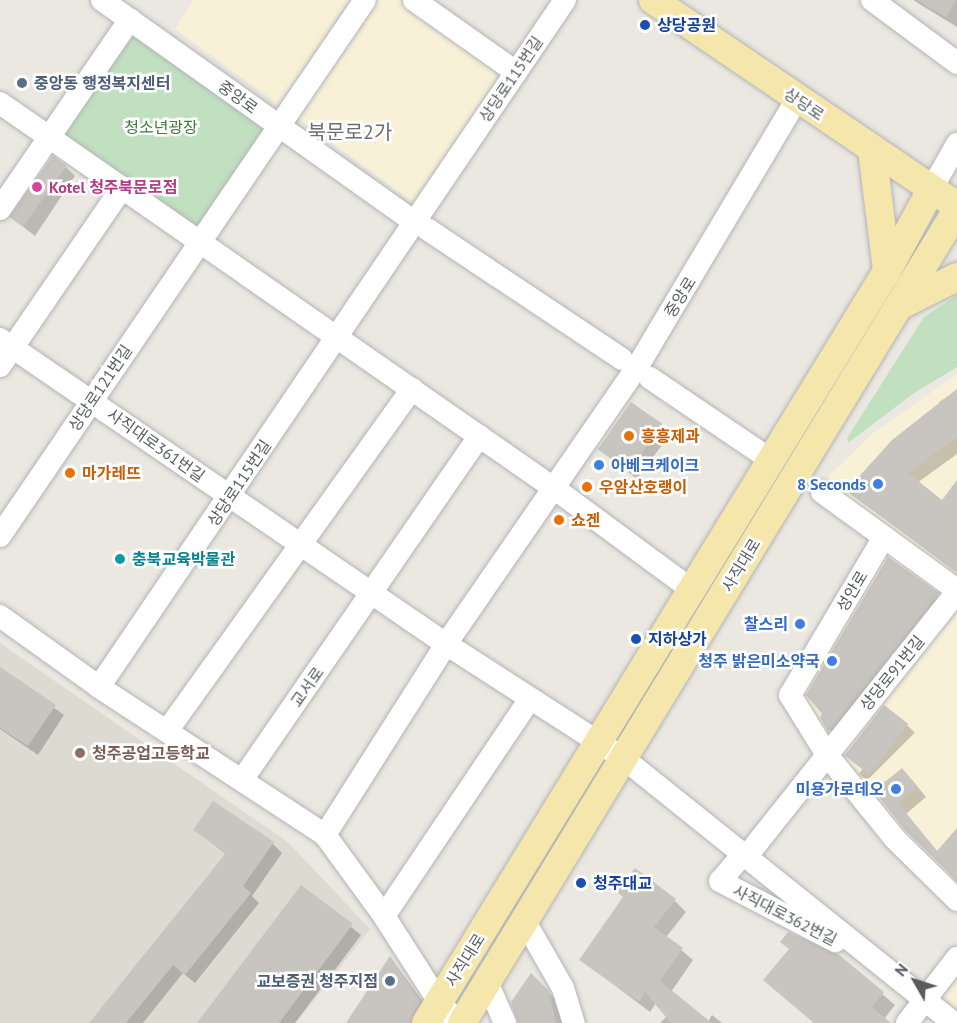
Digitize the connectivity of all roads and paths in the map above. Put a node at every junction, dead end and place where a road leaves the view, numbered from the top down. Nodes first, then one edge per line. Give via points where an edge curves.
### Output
1 (102, 0) edge
2 (366, 0) edge
3 (414, 0) edge
4 (565, 0) edge
5 (653, 0) edge
6 (872, 0) edge
7 (130, 19) junction
8 (957, 63) edge
9 (516, 72) junction
10 (797, 99) junction
11 (0, 103) edge
12 (280, 127) junction
13 (47, 136) junction
14 (957, 144) edge
15 (872, 150) junction
16 (122, 188) junction
17 (932, 190) junction
18 (0, 209) edge
19 (957, 209) edge
20 (405, 214) dead end
21 (427, 229) dead end
22 (200, 241) junction
23 (887, 271) junction
24 (957, 277) edge
25 (899, 306) junction
26 (337, 338) junction
27 (4, 351) edge
28 (636, 368) junction
29 (412, 389) junction
30 (92, 400) junction
31 (479, 436) junction
32 (771, 460) junction
33 (555, 489) junction
34 (822, 492) dead end
35 (230, 497) junction
36 (0, 536) edge
37 (884, 537) junction
38 (299, 544) junction
39 (692, 590) junction
40 (957, 591) edge
41 (371, 593) junction
42 (0, 616) edge
43 (446, 644) junction
44 (99, 687) junction
45 (530, 699) junction
46 (167, 731) junction
47 (598, 742) junction
48 (828, 755) junction
49 (624, 758) junction
50 (242, 780) junction
51 (325, 835) junction
52 (745, 855) junction
53 (957, 900) edge
54 (384, 916) junction
55 (524, 920) junction
56 (957, 958) edge
57 (882, 965) junction
58 (487, 982) junction
59 (925, 1000) junction
60 (432, 1013) edge
61 (460, 1023) edge
62 (504, 1023) edge
63 (574, 1023) edge
64 (906, 1023) edge
65 (954, 1023) edge

1 - 7 street, 중앙로
2 - 12 street, 상당로121번길
3 - 9 street
4 - 9 street, 상당로115번길
5 - 10 main road, 상당로
6 - 8 street
7 - 12 street, 중앙로
7 - 13 street
9 - 26 street, 상당로115번길
10 - 15 main road, 상당로
10 - 28 street, 중앙로
11 - 13 street
12 - 20 street, 중앙로
12 - 22 street, 상당로121번길
13 - 16 street
13 - 18 street
14 - 17 street
15 - 17 main road, 상당로
15 - 23 main road
16 - 22 street
16 - 27 street, 사직대로361번길
17 - 19 main road, 상당로
17 - 23 main road, 사직대로
19 - 25 main road, 사직대로
21 - 28 street
22 - 26 street
22 - 30 street, 상당로121번길
23 - 32 main road, 사직대로
24 - 25 main road
25 - 49 main road, 사직대로
26 - 29 street
26 - 35 street, 상당로115번길
27 - 30 street, 사직대로361번길
28 - 32 street
28 - 33 street, 중앙로
29 - 31 street
29 - 38 street
30 - 35 street, 사직대로361번길
30 - 36 street, 상당로121번길
31 - 33 street
31 - 41 street
32 - 39 main road, 사직대로
33 - 39 street
33 - 43 street
34 - 37 street
35 - 38 street, 사직대로361번길
35 - 44 street, 상당로115번길
37 - 40 street
37 - 48 street, 성안로 via 790,695
38 - 41 street, 사직대로361번길
38 - 46 street
39 - 47 main road, 사직대로
40 - 48 street, 상당로91번길
41 - 43 street, 사직대로361번길
41 - 50 street, 교서로
42 - 44 street
43 - 45 street, 사직대로361번길
43 - 51 street
44 - 46 street
45 - 47 street, 사직대로361번길
45 - 54 street
46 - 50 street
47 - 49 street, 사직대로361번길
47 - 60 main road, 사직대로
48 - 52 street, 상당로91번길
48 - 53 street via 895,840
49 - 52 street, 사직대로362번길
49 - 55 main road, 사직대로
50 - 51 street
51 - 54 street
52 - 57 street, 사직대로362번길
52 - 57 street, 사직대로362번길 via 720,881
54 - 60 street
55 - 58 main road, 사직대로
55 - 63 street via 563,988
56 - 59 street
57 - 59 street, 사직대로362번길
58 - 61 main road, 사직대로
58 - 62 street
59 - 64 street
59 - 65 street, 사직대로362번길
60 - 61 street

